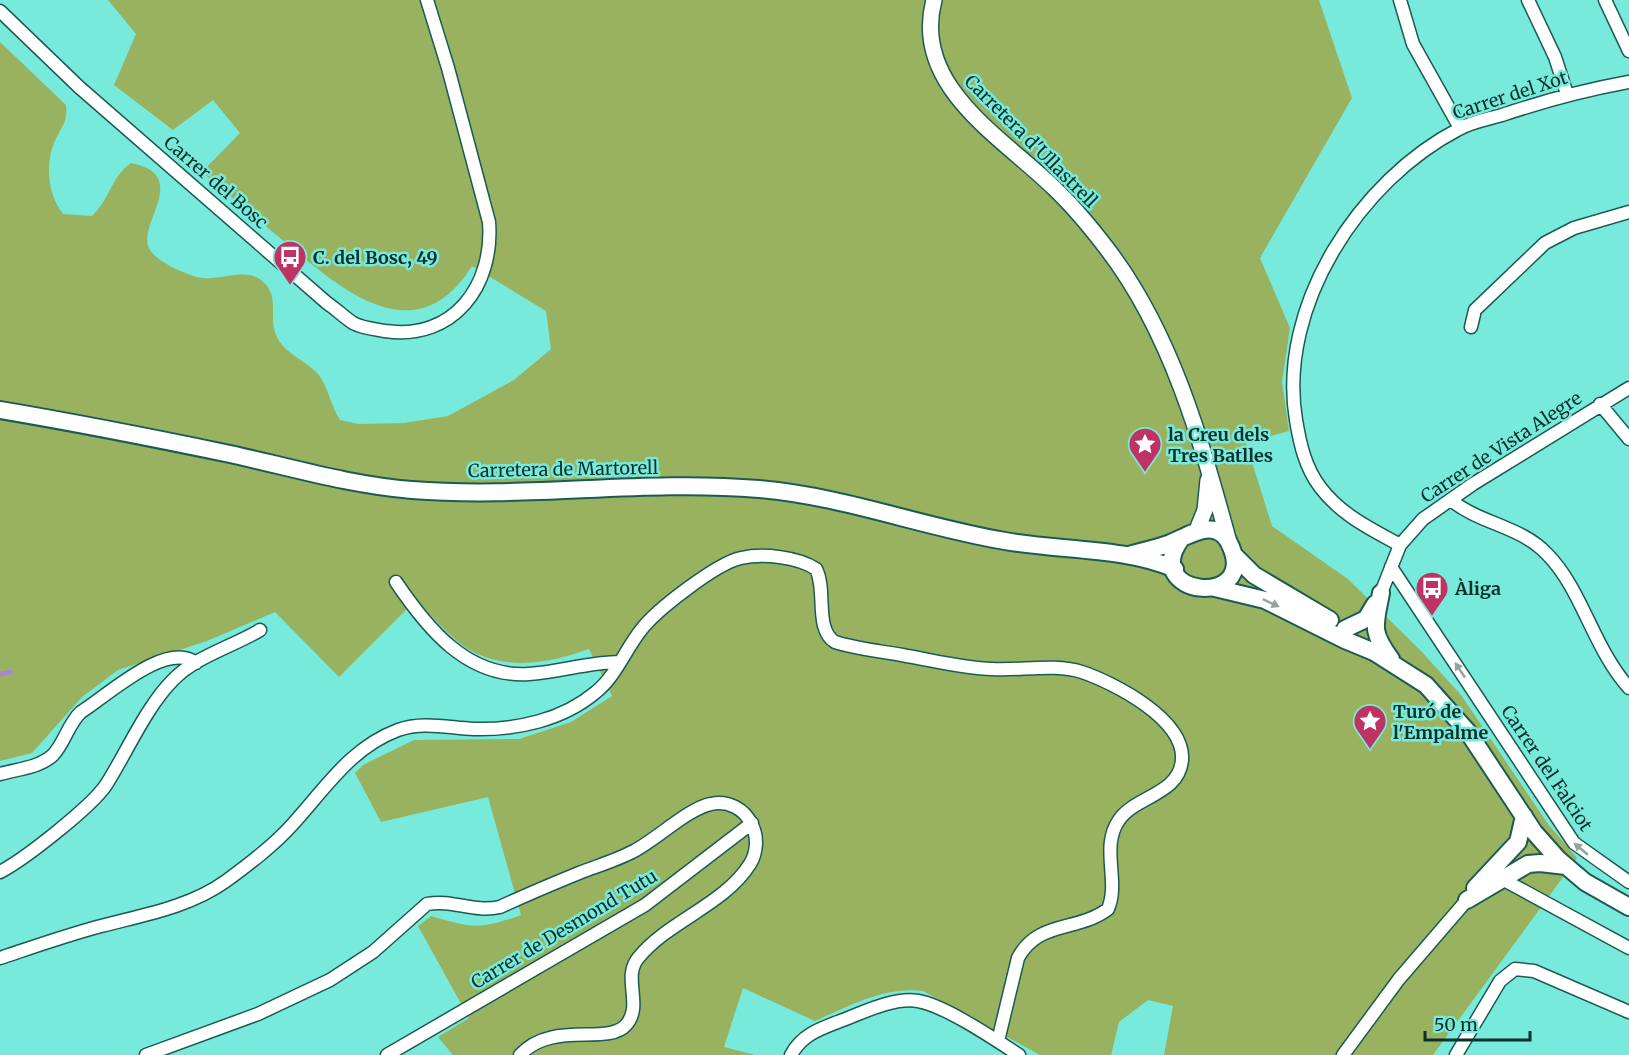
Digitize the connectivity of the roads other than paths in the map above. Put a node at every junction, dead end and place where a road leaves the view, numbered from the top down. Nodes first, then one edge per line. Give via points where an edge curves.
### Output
1 (427, 0) edge
2 (934, 0) edge
3 (1400, 0) edge
4 (1528, 0) edge
5 (1605, 0) edge
6 (0, 11) edge
7 (1629, 51) edge
8 (1629, 82) edge
9 (1567, 94) junction
10 (1460, 128) junction
11 (1629, 212) edge
12 (1471, 327) dead end
13 (1629, 388) edge
14 (1600, 404) junction
15 (0, 410) edge
16 (1629, 439) edge
17 (1208, 462) junction
18 (1451, 500) junction
19 (1197, 530) junction
20 (1181, 539) junction
21 (1400, 545) junction
22 (1231, 548) junction
23 (1129, 555) junction
24 (1391, 567) junction
25 (1175, 569) junction
26 (396, 582) dead end
27 (1215, 588) junction
28 (1381, 593) junction
29 (1345, 628) junction
30 (260, 630) dead end
31 (1374, 652) junction
32 (620, 662) junction
33 (196, 663) junction
34 (1395, 664) junction
35 (1629, 688) edge
36 (0, 774) edge
37 (1524, 816) junction
38 (752, 823) junction
39 (1566, 866) junction
40 (0, 872) edge
41 (1497, 875) junction
42 (1629, 882) edge
43 (1467, 900) joint
44 (1629, 907) edge
45 (1629, 948) edge
46 (0, 958) edge
47 (1629, 1012) edge
48 (998, 1041) junction
49 (146, 1055) edge
50 (387, 1055) edge
51 (520, 1055) edge
52 (791, 1055) edge
53 (1019, 1055) edge
54 (1343, 1055) edge
55 (1456, 1055) edge

1 - 6 street, Carrer del Bosc via 489,222 490,240 482,279 455,314 433,325 394,332 354,323 327,303 79,87
2 - 17 street, Carretera d'Ullastrell via 932,43 942,77 981,124 1055,189 1113,258 1156,330
3 - 10 street via 1413,44
4 - 9 street via 1555,57
5 - 7 street
8 - 9 street, Carrer del Xot
9 - 10 street, Carrer del Xot
10 - 21 street, Carrer del Xot via 1410,160 1365,208 1320,275 1302,318 1295,351 1292,398 1305,461 1332,502
11 - 12 street via 1574,228 1545,243 1476,310
13 - 14 street, Carrer de Vista Alegre
14 - 16 street
14 - 18 street, Carrer de Vista Alegre
15 - 23 main road, Carretera de Martorell via 220,452 361,485 415,490 695,486 759,489 843,502 1002,541
17 - 19 street, Carretera d'Ullastrell via 1209,491
17 - 22 street, Carretera d'Ullastrell
18 - 21 street, Carrer de Vista Alegre via 1423,519
18 - 35 street via 1464,511 1521,535 1547,554 1560,569 1601,650
19 - 20 main road, Carretera de Martorell
19 - 22 main road, Carretera de Martorell via 1213,530
20 - 23 main road, Carretera de Martorell
20 - 25 main road via 1175,550
21 - 24 street, Carrer de Vista Alegre
22 - 27 main road via 1230,574
22 - 29 main road, Carretera de Martorell via 1245,568
23 - 25 main road, Carretera de Martorell
24 - 28 street, Carrer de Vista Alegre
42 -> 24 street, Carrer del Falciot via 1574,843
25 - 27 main road, Carretera de Martorell via 1188,586
26 - 32 street via 437,636 483,666 528,674
27 -> 31 main road, Carretera de Martorell via 1265,600
28 - 29 main road via 1366,620
28 - 34 main road via 1375,635
29 - 31 main road, Carretera de Martorell
30 - 33 street
31 - 34 main road, Carretera de Martorell
32 - 46 street via 597,691 572,708 543,720 500,728 418,726 389,734 345,763 293,825 224,882 177,905
32 - 48 street via 642,628 681,594 731,562 766,557 816,569 822,587 825,631 835,642 990,669 1082,672 1125,690 1162,719 1181,750 1179,772 1165,789 1129,809 1116,823 1110,844 1112,885 1108,909 1091,919 1042,933 1024,946
33 - 36 street via 189,657 178,656 140,670 74,719 54,754
33 - 40 street via 170,682 93,801
34 - 37 main road, Carretera de Martorell via 1426,685 1458,719
37 - 39 main road, Carretera de Martorell
37 - 41 main road via 1518,842
38 - 49 street via 732,805 710,804 633,852 500,907 483,911 428,903 373,952 330,980 258,1014
38 - 50 street, Carrer de Desmond Tutu via 645,905
38 - 51 street via 756,852 742,875 638,957 632,975 633,1013 626,1025 604,1034 545,1038
39 - 41 main road via 1527,864
39 - 44 main road, Carretera de Martorell
41 - 43 main road via 1478,884
41 - 45 street
43 - 54 street via 1399,979
47 - 55 street via 1534,971 1515,969 1500,981
48 - 52 street via 929,1005 909,1001 865,1012 814,1032 799,1041
48 - 53 street

